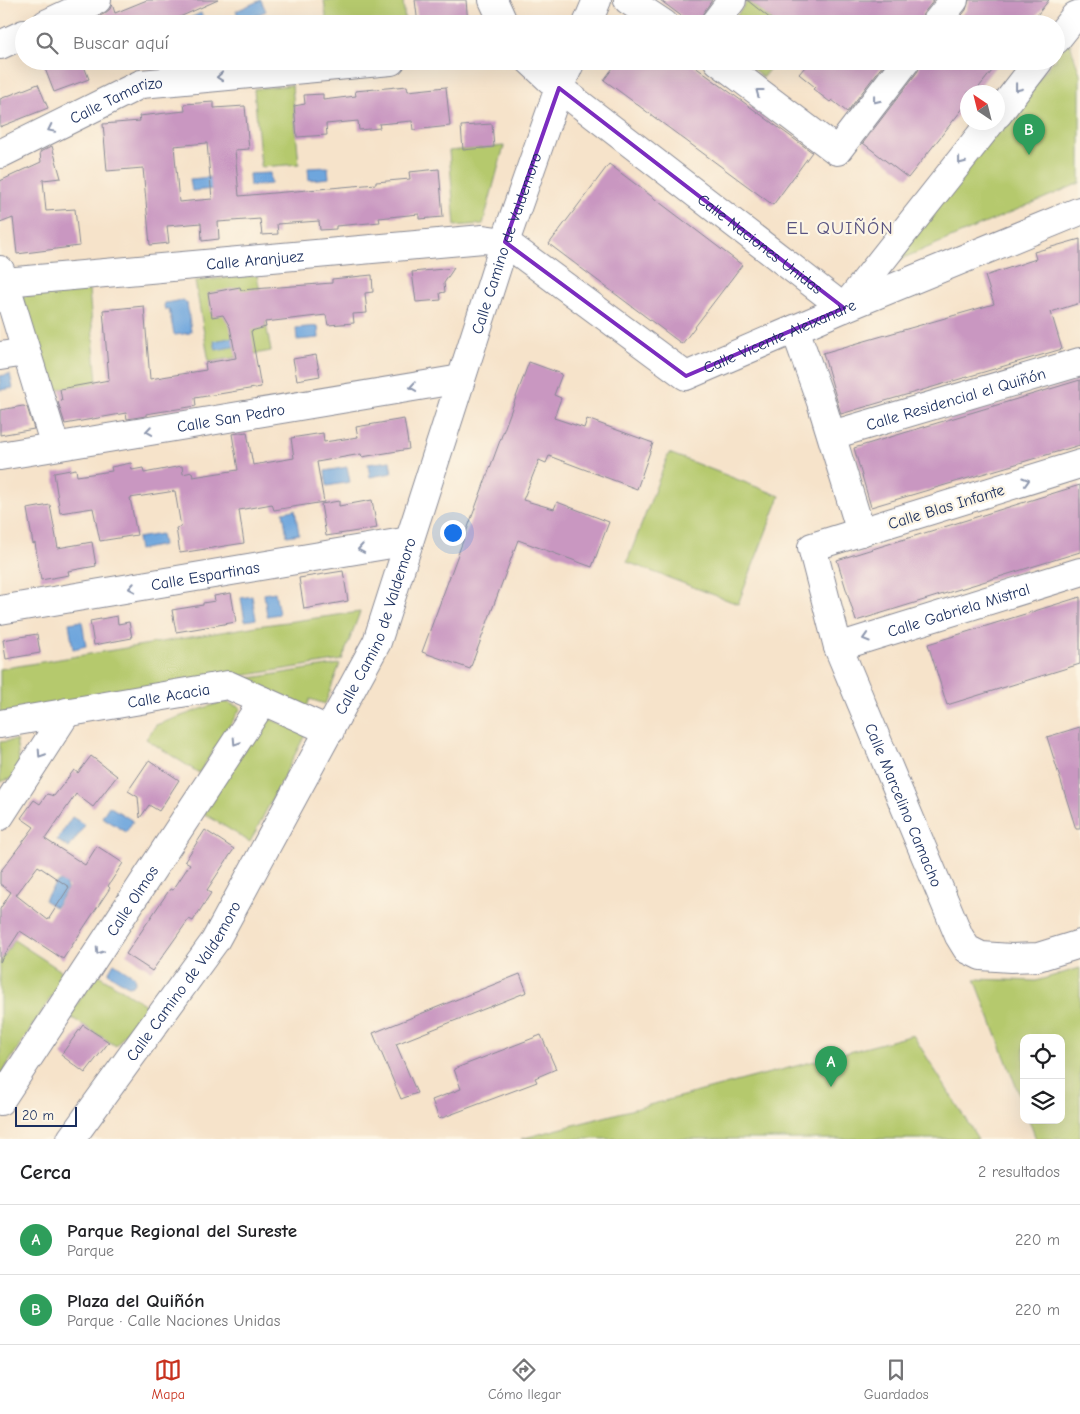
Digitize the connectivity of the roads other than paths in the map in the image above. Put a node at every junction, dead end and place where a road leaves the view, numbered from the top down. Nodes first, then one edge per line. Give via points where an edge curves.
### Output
1 (97, 0) edge
2 (493, 0) edge
3 (597, 0) edge
4 (628, 0) edge
5 (732, 0) edge
6 (954, 0) edge
7 (1080, 14) edge
8 (65, 15) edge
9 (500, 15) edge
10 (591, 15) edge
11 (650, 15) edge
12 (721, 15) edge
13 (942, 15) edge
14 (1065, 29) edge
15 (15, 38) edge
16 (0, 46) edge
17 (293, 70) edge
18 (540, 70) edge
19 (567, 70) edge
20 (730, 70) edge
21 (899, 70) edge
22 (1032, 70) edge
23 (559, 88) junction
24 (1005, 105) edge
25 (985, 130) edge
26 (0, 154) edge
27 (1080, 211) edge
28 (505, 242) junction
29 (3, 276) edge
30 (844, 308) junction
31 (795, 329) junction
32 (13, 354) edge
33 (1078, 363) edge
34 (461, 379) junction
35 (832, 435) junction
36 (55, 446) junction
37 (0, 456) edge
38 (1080, 464) edge
39 (862, 532) junction
40 (409, 541) junction
41 (812, 547) joint
42 (1080, 572) edge
43 (0, 610) edge
44 (838, 647) junction
45 (263, 701) junction
46 (67, 712) junction
47 (0, 724) edge
48 (330, 731) junction
49 (0, 816) edge
50 (1080, 944) edge
51 (0, 1101) edge
52 (71, 1139) edge

1 - 8 street
2 - 9 street
3 - 10 street
4 - 11 street
5 - 12 street
6 - 13 street
7 - 14 street
15 - 16 street
17 -> 26 street, Calle Tamarizo via 141,84
18 - 23 street, Calle Naciones Unidas
19 - 23 street, Calle Camino de Valdemoro
21 -> 20 street via 837,151
22 -> 24 street
23 - 28 street, Calle Camino de Valdemoro
23 - 30 street, Calle Naciones Unidas
25 -> 30 street
27 - 30 street, Calle Vicente Aleixandre
28 - 29 street, Calle Aranjuez via 483,239
28 - 31 street, Calle Vicente Aleixandre via 686,376
28 - 34 street, Calle Camino de Valdemoro
29 - 32 street
30 - 31 street, Calle Vicente Aleixandre
31 - 35 street
32 - 36 street
33 - 35 street, Calle Residencial el Quiñón
34 -> 36 street, Calle San Pedro
34 - 40 street, Calle Camino de Valdemoro
35 - 39 street
36 - 37 street, Calle San Pedro
39 -> 38 street, Calle Blas Infante
39 - 41 street, Calle Blas Infante
40 -> 43 street, Calle Espartinas
40 - 48 street, Calle Camino de Valdemoro via 377,642
41 - 44 street, Calle Marcelino Camacho
42 -> 44 street, Calle Gabriela Mistral
44 - 50 street, Calle Marcelino Camacho via 967,949 981,956 1020,958 1038,957
45 - 46 street, Calle Acacia via 228,686
45 - 48 street, Calle Acacia
45 -> 51 street, Calle Olmos
46 - 47 street, Calle Acacia
46 -> 49 street
48 - 52 street, Calle Camino de Valdemoro via 215,941

